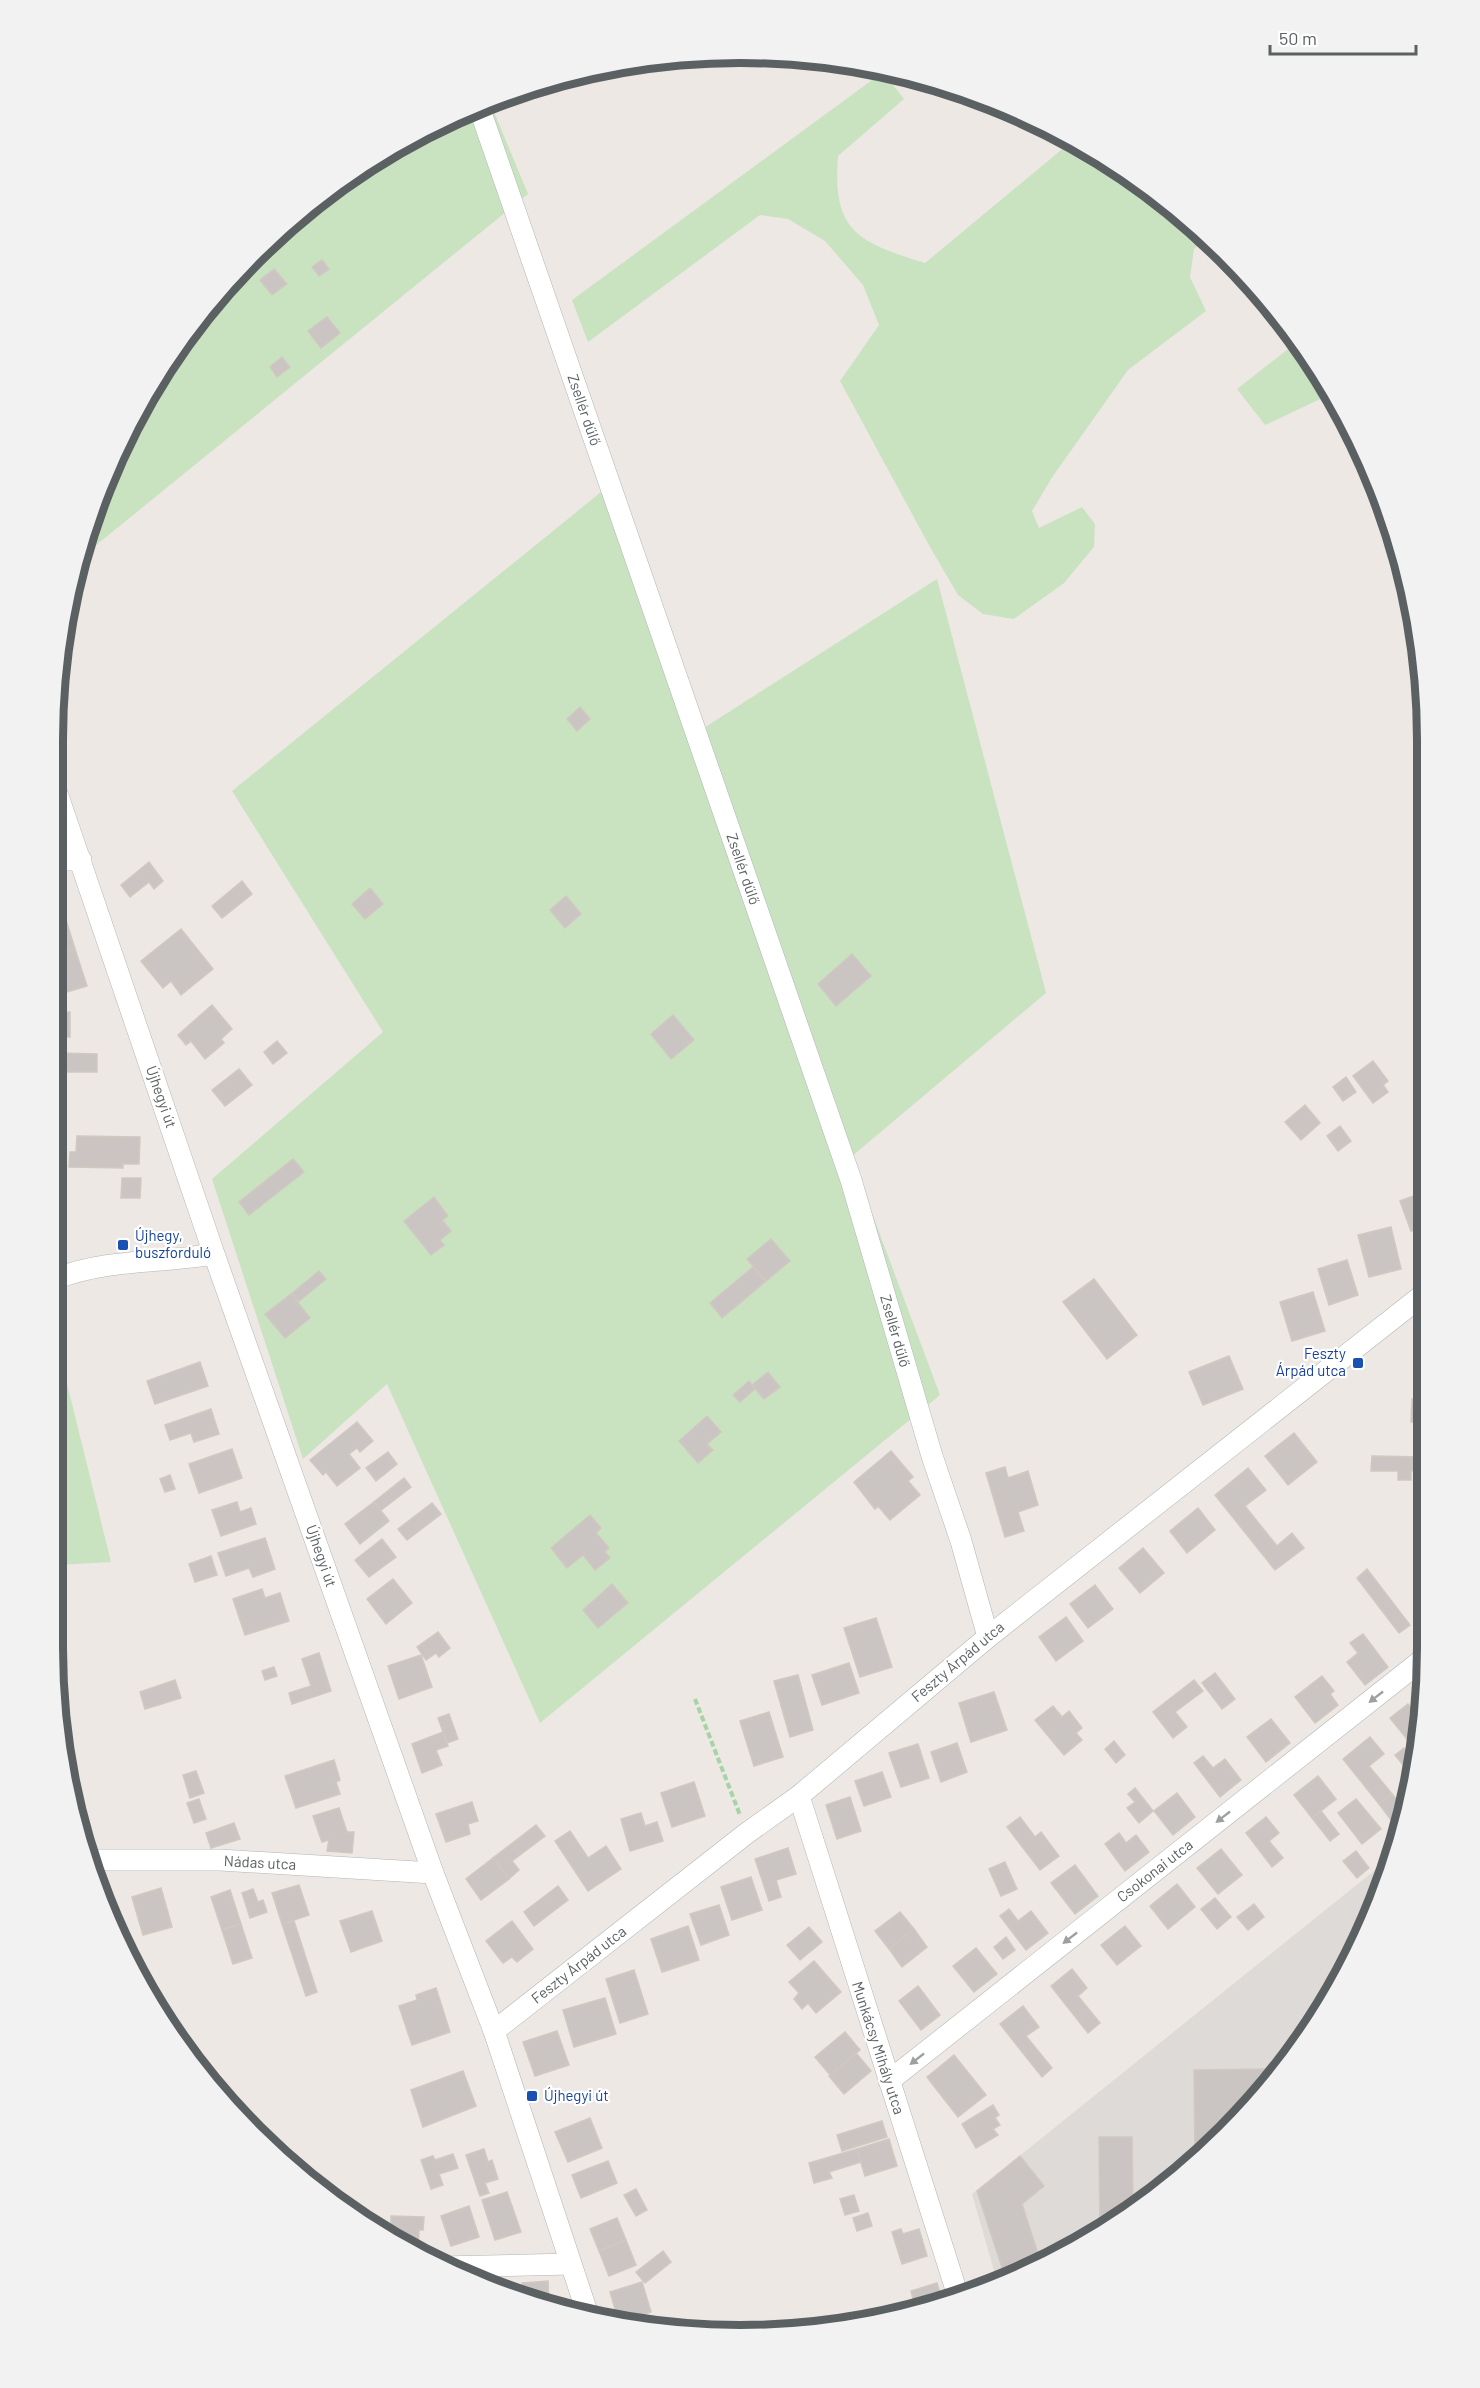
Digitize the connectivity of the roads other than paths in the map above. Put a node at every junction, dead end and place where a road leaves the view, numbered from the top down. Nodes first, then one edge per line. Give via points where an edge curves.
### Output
1 (482, 115) edge
2 (63, 810) edge
3 (63, 860) edge
4 (81, 860) junction
5 (214, 1254) junction
6 (63, 1276) edge
7 (1417, 1300) edge
8 (988, 1637) junction
9 (1417, 1664) edge
10 (799, 1796) junction
11 (97, 1860) edge
12 (433, 1873) junction
13 (494, 2031) junction
14 (889, 2081) junction
15 (571, 2264) junction
16 (466, 2266) edge
17 (956, 2290) edge
18 (585, 2307) edge

1 - 8 street, Zsellér dűlő via 851,1180
2 - 4 street, Újhegyi út
3 - 4 street
4 - 5 street, Újhegyi út
5 - 6 street via 131,1262
5 - 12 street, Újhegyi út
7 - 8 street, Feszty Árpád utca
8 - 10 street, Feszty Árpád utca
9 -> 14 street, Csokonai utca
10 - 13 street, Feszty Árpád utca
10 - 14 street, Munkácsy Mihály utca
11 - 12 street, Nádas utca via 220,1860
12 - 13 street, Újhegyi út
13 - 15 street, Újhegyi út
14 - 17 street, Munkácsy Mihály utca
15 - 16 street
15 - 18 street, Újhegyi út

